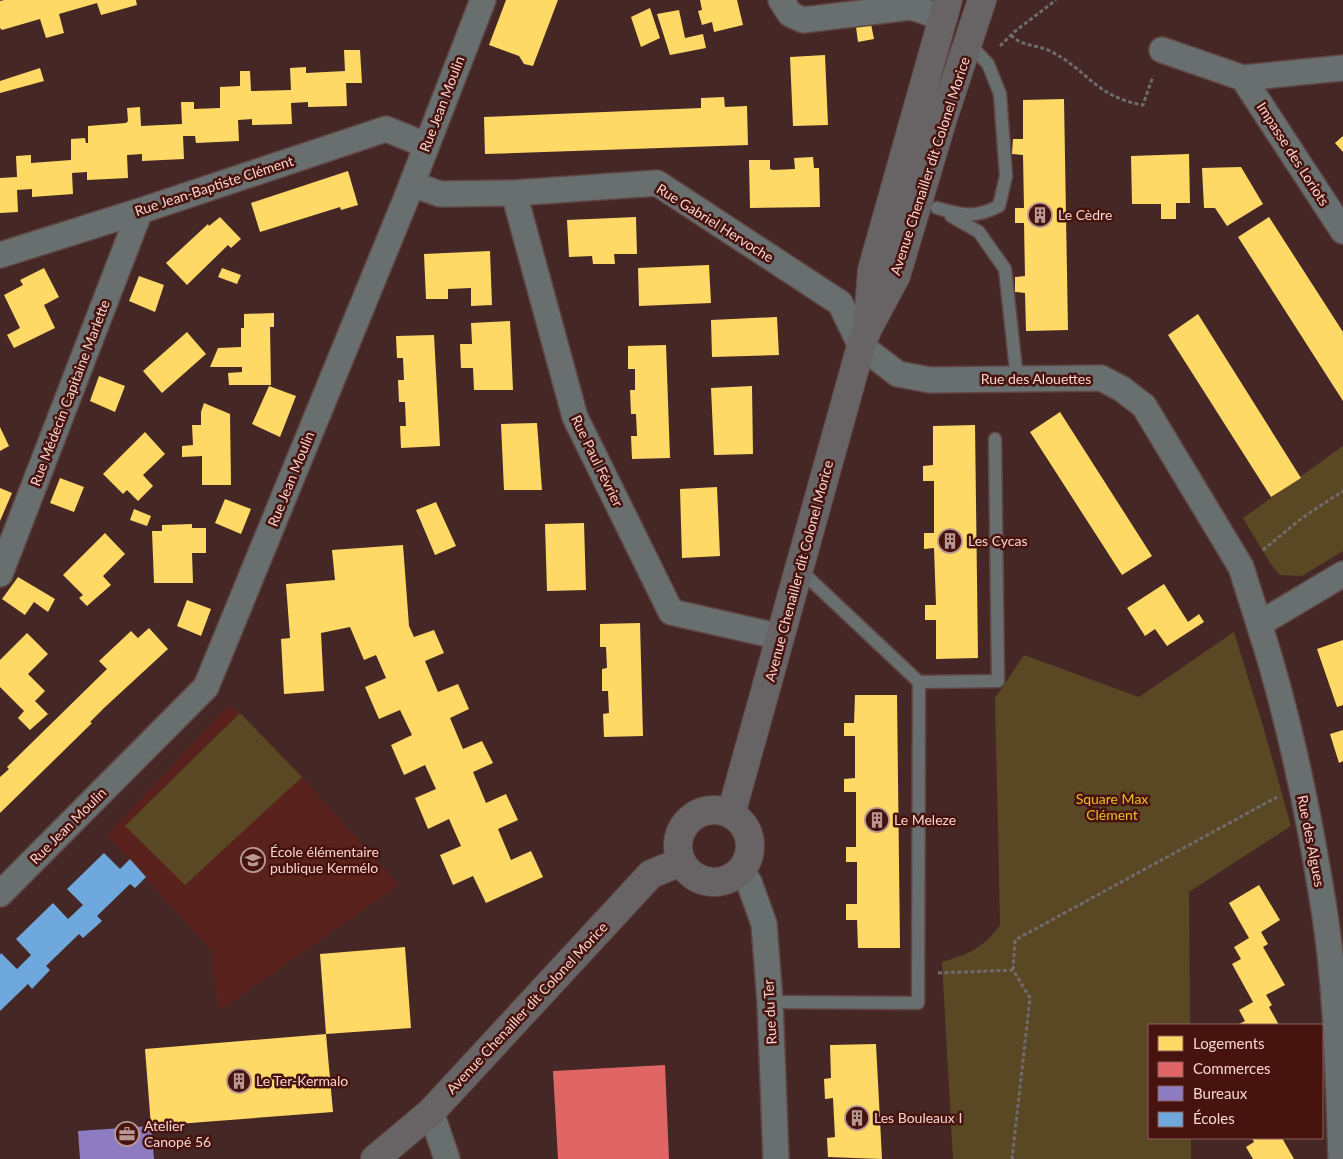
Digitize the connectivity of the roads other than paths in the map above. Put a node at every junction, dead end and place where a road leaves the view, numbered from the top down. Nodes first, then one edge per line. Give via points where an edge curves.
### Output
1 (483, 0) edge
2 (781, 0) edge
3 (982, 0) edge
4 (946, 9) edge
5 (969, 44) junction
6 (1162, 50) road end
7 (1343, 68) edge
8 (1243, 78) junction
9 (426, 145) junction
10 (412, 184) junction
11 (514, 193) junction
12 (928, 206) junction
13 (140, 211) junction
14 (1343, 231) edge
15 (0, 255) edge
16 (864, 337) junction
17 (1017, 379) junction
18 (995, 438) dead end
19 (800, 570) junction
20 (0, 574) edge
21 (1343, 574) edge
22 (1259, 624) junction
23 (782, 636) junction
24 (919, 682) junction
25 (731, 814) junction
26 (681, 862) junction
27 (740, 871) junction
28 (0, 894) edge
29 (770, 1002) junction
30 (430, 1112) junction
31 (375, 1159) edge
32 (447, 1159) edge
33 (776, 1159) edge
34 (1341, 1159) edge

1 - 9 street, Rue Jean Moulin
2 - 4 street via 790,14 804,20 912,7
3 - 5 street, Avenue Chenailler dit Colonel Morice
4 - 16 street, Avenue Chenailler dit Colonel Morice via 872,270
5 - 12 street, Avenue Chenailler dit Colonel Morice via 943,118
5 - 12 lane via 988,64 1000,94 1006,176 999,206 984,214 970,216
6 - 8 street
7 - 8 street
8 - 14 street, Impasse des Loriots
9 - 10 street, Rue Jean Moulin
9 - 13 street, Rue Jean-Baptiste Clément via 386,129
10 - 11 street, Rue Gabriel Hervoche via 440,194
10 - 28 street, Rue Jean Moulin via 206,687
11 - 16 street, Rue Gabriel Hervoche via 657,183 840,303
11 - 23 street, Rue Paul Février via 575,418 671,612
12 - 16 street, Avenue Chenailler dit Colonel Morice
12 - 17 lane via 979,232 1005,269
13 - 15 street, Rue Jean-Baptiste Clément
13 - 20 street, Rue Médecin Capitaine Marlette
16 - 17 street, Rue des Alouettes via 898,374 930,380
16 - 19 street, Avenue Chenailler dit Colonel Morice
17 - 22 street, Rue des Alouettes via 1101,378 1144,406 1241,567
18 - 24 lane via 998,681
19 - 23 street, Avenue Chenailler dit Colonel Morice
19 - 24 lane
21 - 22 street
22 - 34 street, Rue des Algues via 1299,776 1324,910 1336,1036
23 - 25 street, Avenue Chenailler dit Colonel Morice
24 - 29 lane via 918,1004
25 - 26 street via 708,810 688,820 678,840
25 - 27 street via 740,820 750,840 747,862
26 - 27 street via 697,879 708,882 720,882
26 - 30 street, Avenue Chenailler dit Colonel Morice via 651,874
27 - 29 street, Rue du Ter via 749,882 764,924
29 - 33 street, Rue du Ter
30 - 31 street, Avenue Chenailler dit Colonel Morice
30 - 32 street

